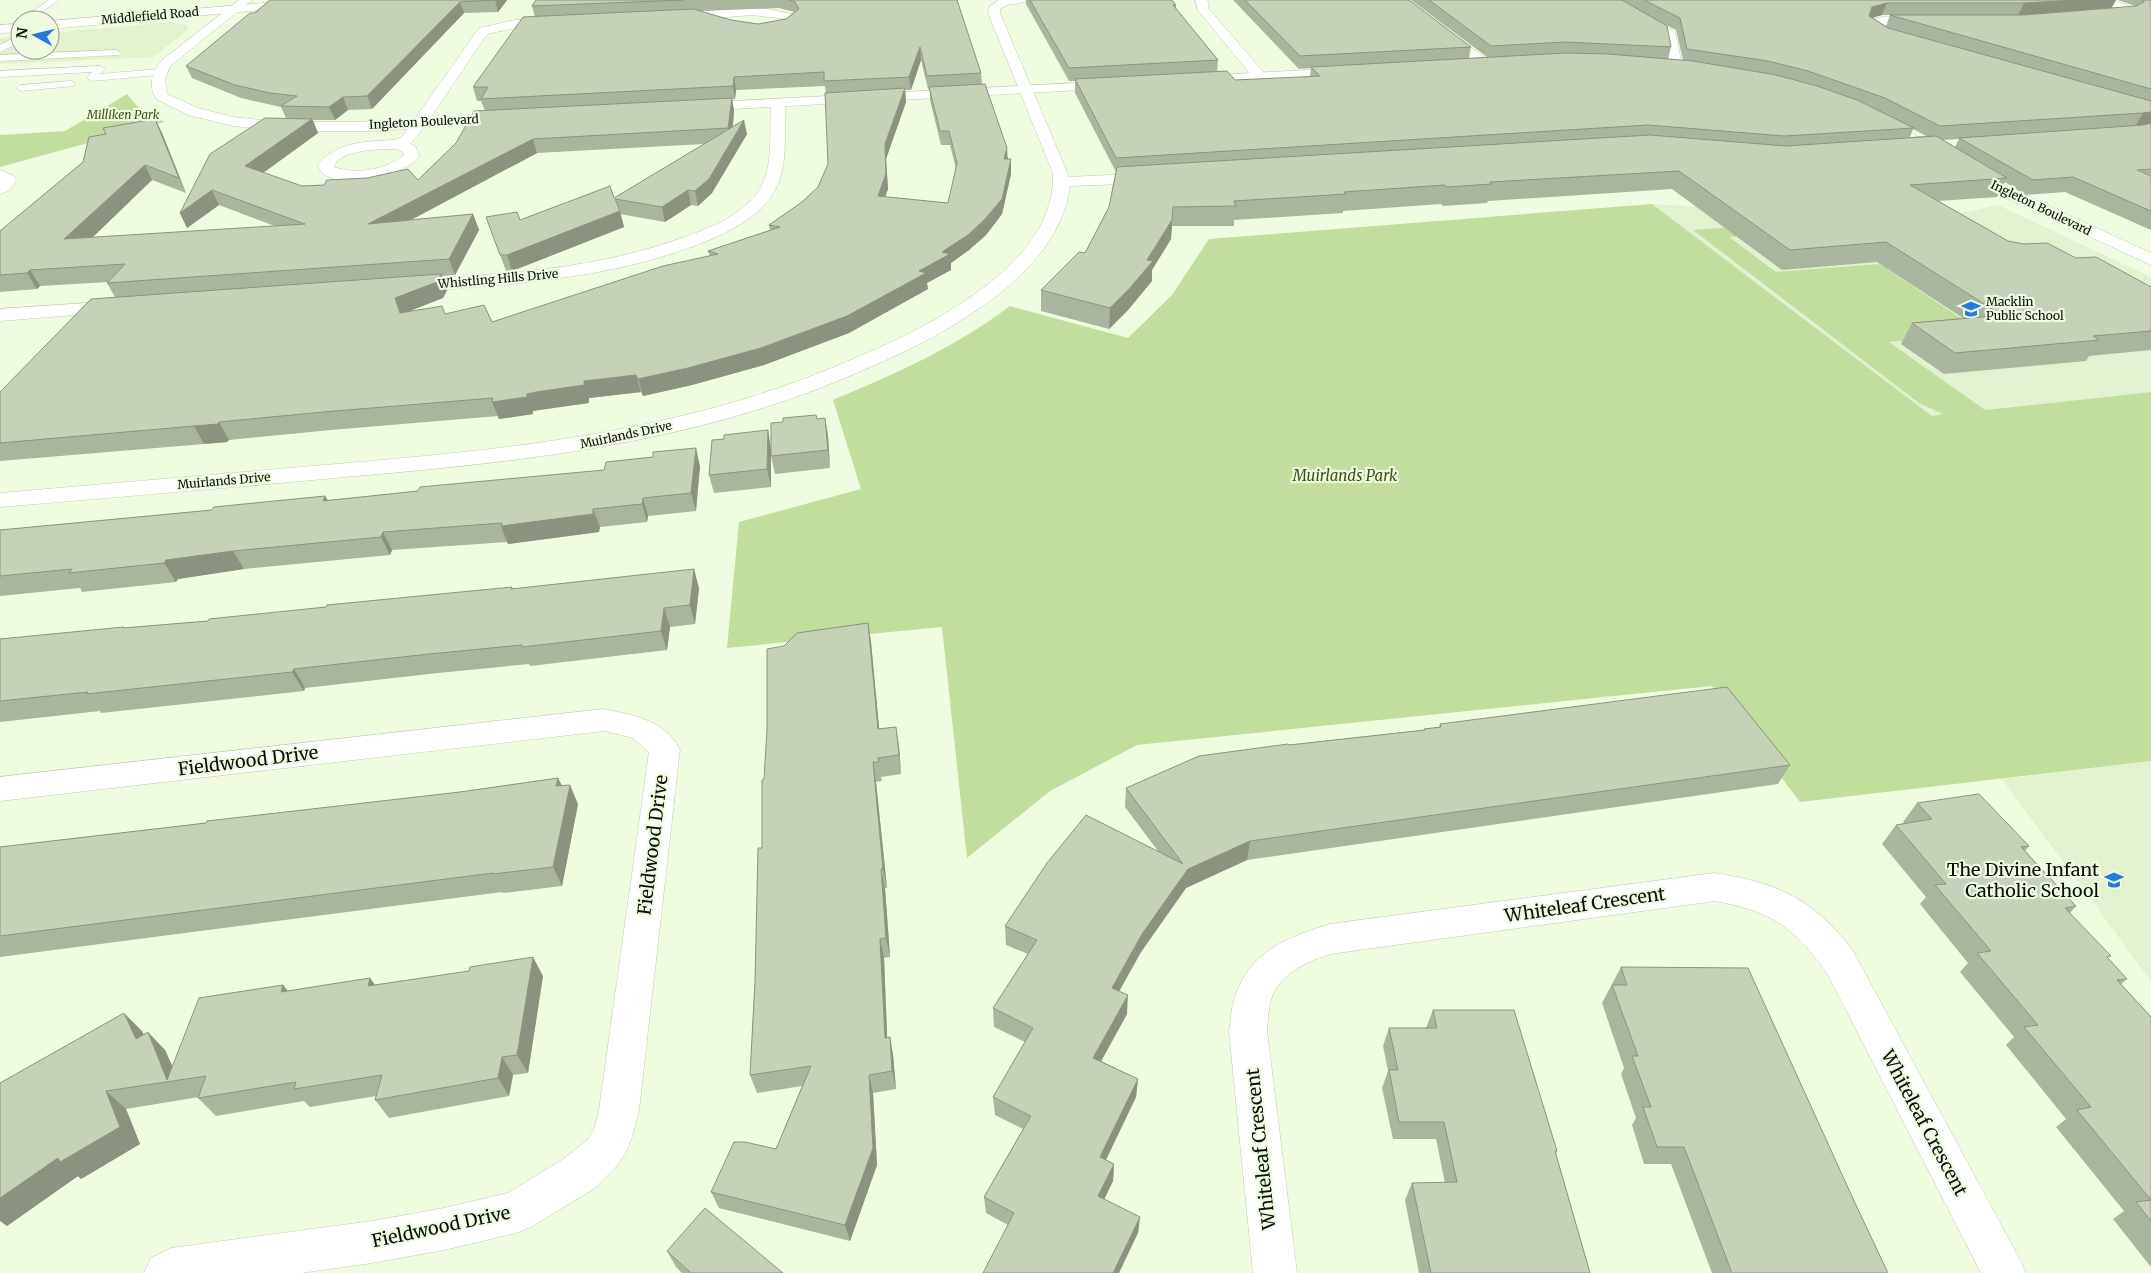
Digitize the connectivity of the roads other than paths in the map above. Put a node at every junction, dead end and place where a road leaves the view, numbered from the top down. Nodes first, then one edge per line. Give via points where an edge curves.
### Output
1 (55, 0) edge
2 (246, 0) edge
3 (340, 0) edge
4 (1021, 0) edge
5 (1201, 0) edge
6 (1401, 0) edge
7 (1608, 0) edge
8 (2102, 0) edge
9 (234, 9) junction
10 (40, 10) edge
11 (698, 16) junction
12 (2086, 16) edge
13 (663, 18) edge
14 (570, 22) edge
15 (1941, 22) edge
16 (60, 24) edge
17 (732, 25) edge
18 (753, 30) edge
19 (10, 35) edge
20 (1911, 42) edge
21 (0, 49) edge
22 (116, 53) dead end
23 (0, 58) edge
24 (1660, 63) edge
25 (1467, 65) edge
26 (1676, 65) junction
27 (1694, 68) edge
28 (1358, 71) edge
29 (159, 72) junction
30 (0, 74) edge
31 (1260, 77) junction
32 (92, 78) junction
33 (1182, 81) edge
34 (1124, 84) edge
35 (21, 88) dead end
36 (1026, 90) junction
37 (778, 103) junction
38 (680, 108) edge
39 (1867, 113) edge
40 (524, 117) edge
41 (420, 123) junction
42 (398, 145) junction
43 (1953, 145) edge
44 (1929, 146) junction
45 (1899, 149) edge
46 (0, 175) edge
47 (1161, 177) edge
48 (1062, 182) junction
49 (0, 189) edge
50 (2151, 260) edge
51 (390, 287) edge
52 (132, 306) edge
53 (23, 313) junction
54 (0, 315) edge
55 (1, 335) edge
56 (0, 500) edge
57 (0, 789) edge
58 (166, 1273) edge
59 (1275, 1273) edge
60 (2004, 1273) edge

1 - 10 lane
2 - 9 street
3 - 9 street, Middlefield Road
4 - 36 street via 1004,2 994,8
5 - 31 street via 1204,3 1202,8
6 - 25 street via 1491,64
7 - 26 street via 1671,35
8 - 12 street via 2118,4 2130,13
9 - 16 street, Middlefield Road
9 - 29 street via 169,59
11 - 13 street
11 - 17 street
11 - 18 street via 772,13 787,15 793,20 779,28
14 - 41 street via 515,24 483,31
15 - 20 street via 1888,21 1872,24 1872,28 1878,31
19 - 21 lane
22 - 23 lane
24 - 26 street
26 - 27 street
28 - 31 street
29 - 32 lane
29 - 41 street, Ingleton Boulevard via 161,96 186,109 221,119 303,126
30 - 32 lane via 100,69
31 - 33 street
32 - 35 lane via 83,83
34 - 36 street
36 - 37 street
36 - 48 street via 1061,172
37 - 38 street
37 - 51 street, Whistling Hills Drive via 773,178 754,205 718,230 665,251 578,272
39 - 44 street, Ingleton Boulevard
40 - 41 street, Ingleton Boulevard
41 - 42 street via 407,140
42 - 42 street via 410,149 412,156 398,166 372,173 344,174 327,170 328,161 346,151
43 - 44 street
44 - 45 street
44 - 50 street, Ingleton Boulevard via 2026,202
46 - 49 street via 8,179
47 - 48 street
48 - 56 street, Muirlands Drive via 1049,228 1034,250 982,297 928,331 855,366 725,412 575,446 520,453
52 - 53 street
53 - 54 street
53 - 55 street
57 - 58 street, Fieldwood Drive via 604,720 643,729 666,750 619,1110 611,1140 600,1154 580,1173 516,1212 372,1242 200,1265
59 - 60 street, Whiteleaf Crescent via 1248,1031 1254,997 1270,969 1297,949 1330,939 1715,887 1763,897 1790,911 1825,940 1840,962

